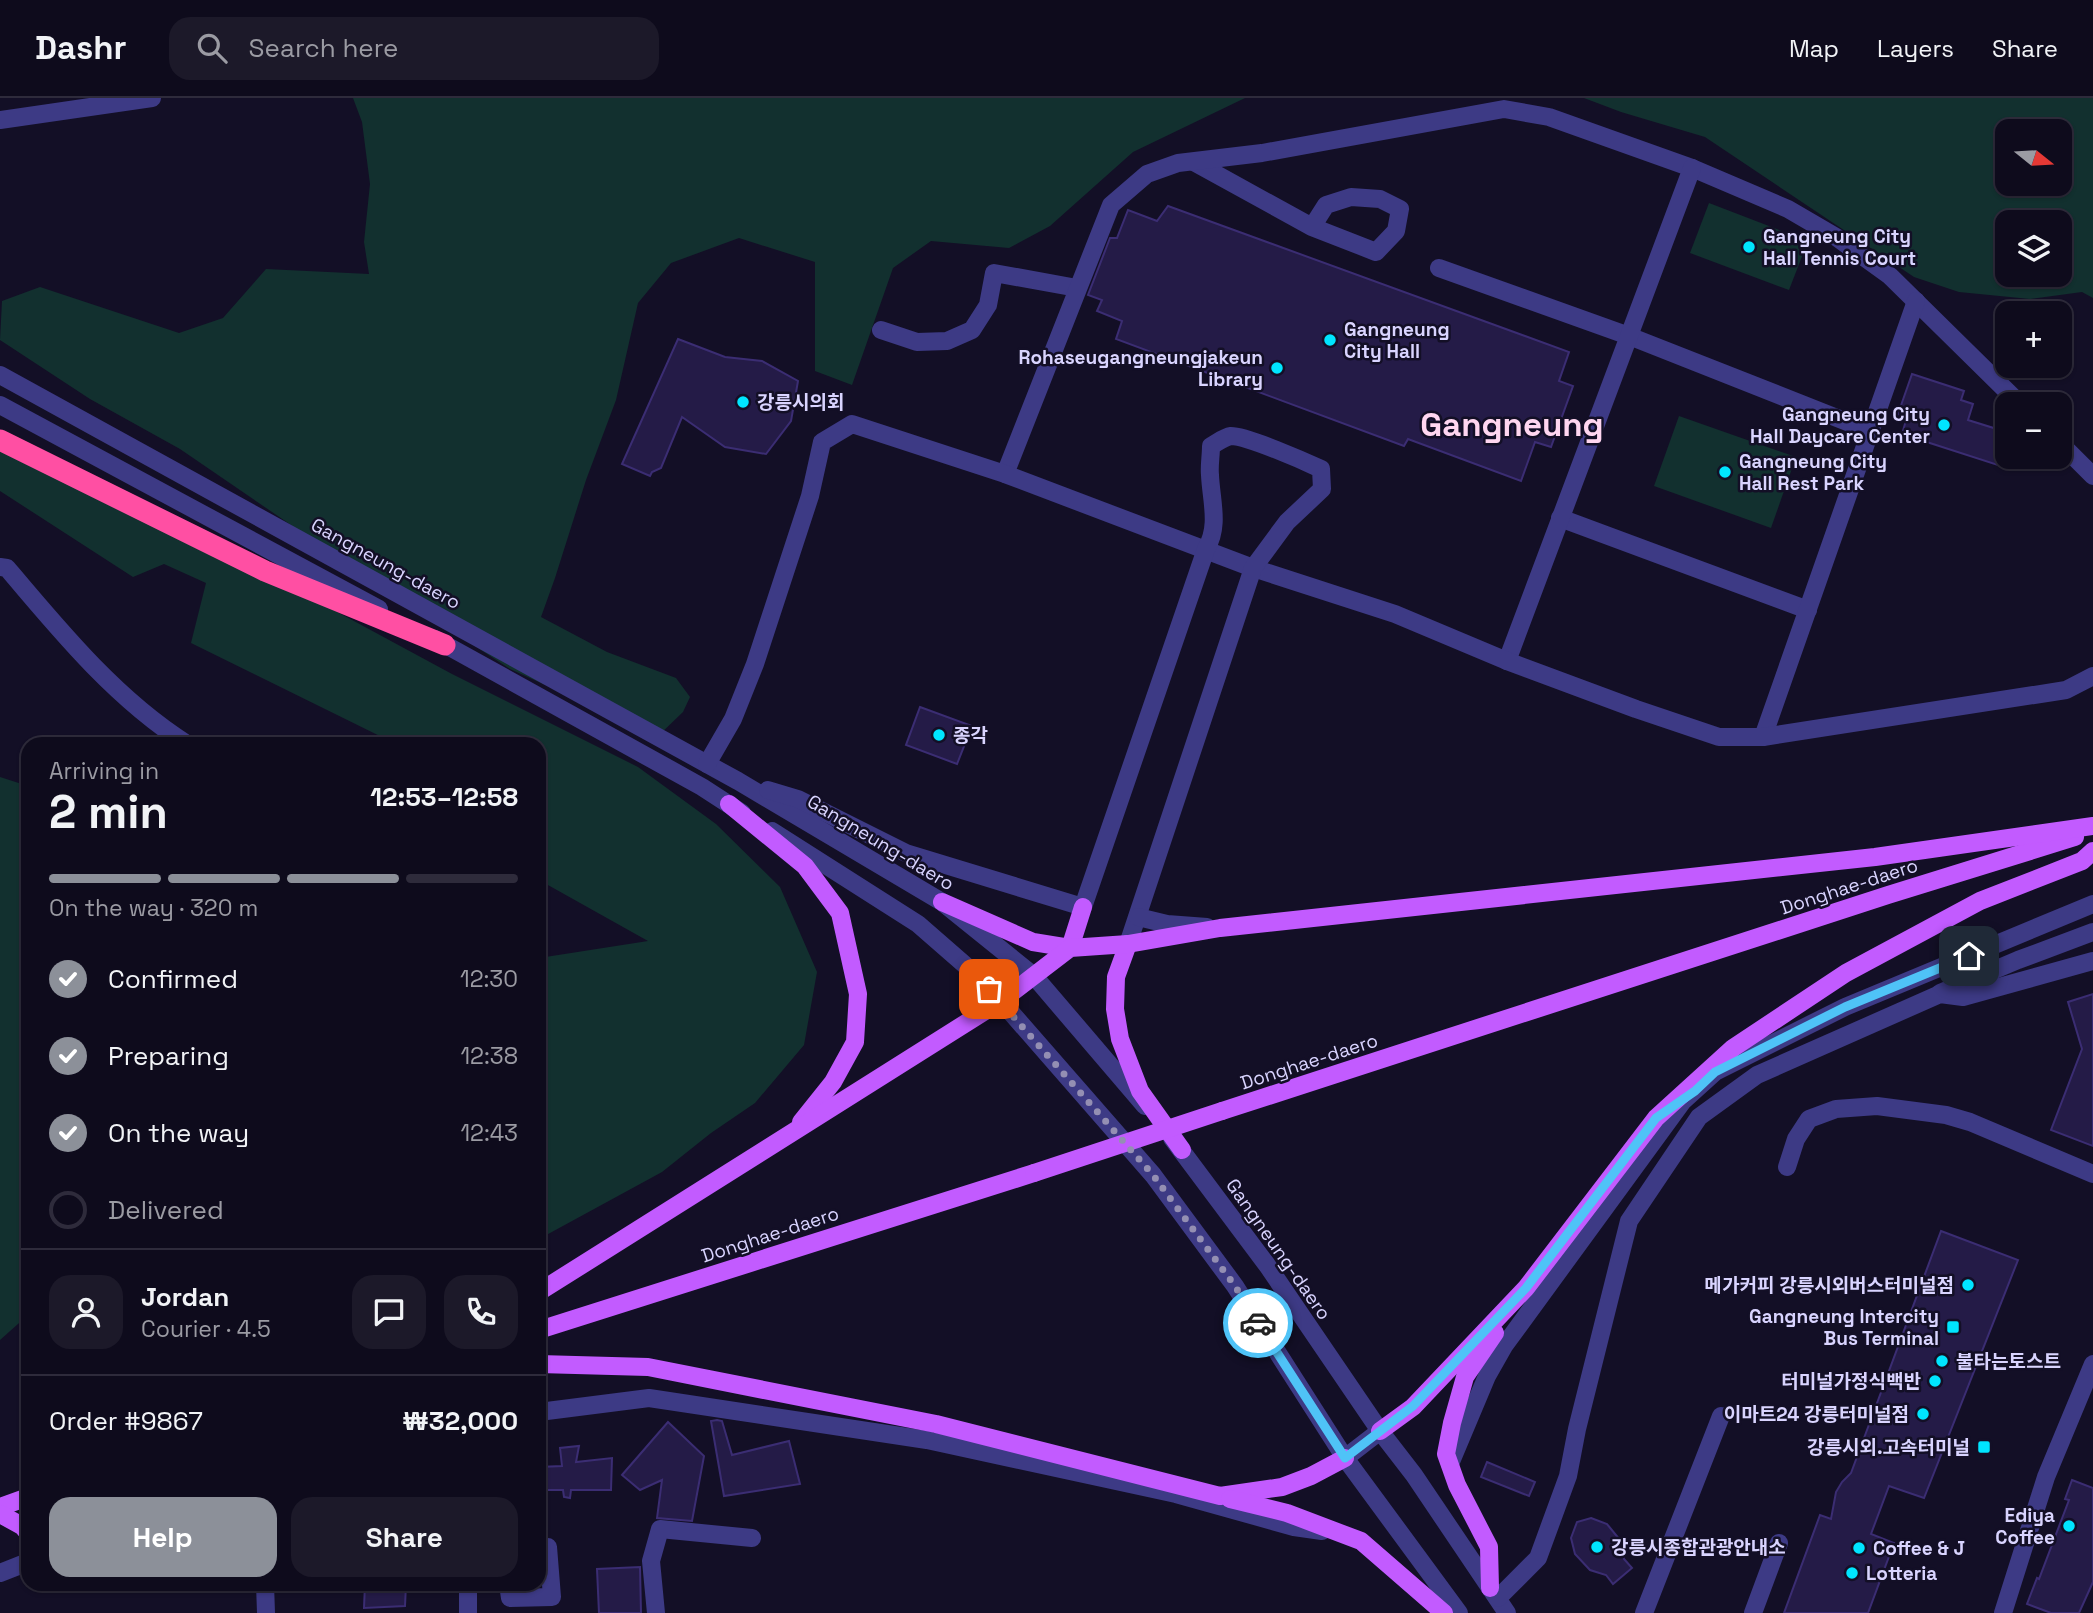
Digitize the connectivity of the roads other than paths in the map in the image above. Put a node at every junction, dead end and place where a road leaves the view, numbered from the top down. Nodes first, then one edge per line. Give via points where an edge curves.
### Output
1 (152, 98) edge
2 (0, 120) edge
3 (1194, 162) junction
4 (1692, 168) junction
5 (1312, 228) junction
6 (1439, 268) dead end
7 (1077, 288) junction
8 (1916, 301) junction
9 (881, 330) dead end
10 (1629, 336) junction
11 (0, 375) edge
12 (2008, 392) edge
13 (0, 405) edge
14 (1870, 430) junction
15 (0, 440) edge
16 (2072, 455) edge
17 (1005, 474) junction
18 (2093, 476) edge
19 (1560, 519) junction
20 (1206, 549) junction
21 (0, 567) edge
22 (1253, 568) junction
23 (1808, 610) junction
24 (445, 645) junction
25 (1507, 661) junction
26 (2093, 676) edge
27 (176, 737) edge
28 (1763, 737) junction
29 (707, 764) junction
30 (738, 781) junction
31 (729, 804) junction
32 (2093, 826) edge
33 (2093, 832) edge
34 (2093, 852) edge
35 (942, 902) junction
36 (2093, 904) edge
37 (1083, 907) junction
38 (1138, 917) junction
39 (1220, 928) junction
40 (2093, 932) edge
41 (1128, 944) junction
42 (1070, 948) junction
43 (2093, 961) edge
44 (1034, 976) junction
45 (1940, 994) junction
46 (1001, 1001) junction
47 (1695, 1091) junction
48 (1656, 1118) junction
49 (790, 1136) junction
50 (1182, 1150) junction
51 (1787, 1167) dead end
52 (2093, 1174) edge
53 (546, 1288) edge
54 (1526, 1288) junction
55 (546, 1328) edge
56 (546, 1364) edge
57 (2092, 1368) edge
58 (546, 1411) edge
59 (1721, 1416) dead end
60 (1380, 1431) junction
61 (1345, 1458) junction
62 (1450, 1464) junction
63 (1220, 1496) junction
64 (21, 1500) edge
65 (0, 1507) edge
66 (0, 1514) edge
67 (21, 1525) edge
68 (1342, 1533) junction
69 (752, 1538) dead end
70 (1779, 1543) dead end
71 (546, 1547) edge
72 (21, 1565) edge
73 (0, 1573) edge
74 (265, 1591) edge
75 (468, 1591) edge
76 (509, 1591) edge
77 (1499, 1600) edge
78 (266, 1613) edge
79 (468, 1613) edge
80 (656, 1613) edge
81 (1444, 1613) edge
82 (1459, 1613) edge
83 (1644, 1613) edge
84 (1753, 1613) edge
85 (2003, 1613) edge

1 - 2 street
3 - 4 street via 1504,109 1549,117
3 - 5 street
3 - 7 street via 1147,174 1111,205
4 - 8 street via 1788,209 1836,237
4 - 10 street
5 - 5 street via 1376,252 1396,232 1400,209 1380,199 1351,197 1326,205
6 - 10 street
7 - 9 street via 994,273 988,305 972,330 947,341 917,342
7 - 17 street
8 - 12 street
8 - 14 street
10 - 14 street
10 - 19 street
11 - 29 street, Gangneung-daero
13 - 24 street
14 - 23 street
15 - 24 highway via 265,571
16 - 18 street
17 - 20 street
17 - 29 street via 852,424 822,442 810,496 755,664 733,719
19 - 23 street
19 - 25 street
20 - 22 street
20 - 22 street via 1214,523 1211,446 1228,436 1244,438 1321,469 1322,489 1287,522
20 - 37 street
21 - 27 street via 7,568 69,642 157,725
22 - 25 street via 1395,614
22 - 38 street
23 - 28 street
24 - 31 street
25 - 28 street via 1719,737
26 - 28 street via 2066,690
29 - 30 street, Gangneung-daero
30 - 35 street, Gangneung-daero
30 - 37 street via 798,799 906,853
31 - 46 street via 918,924
31 - 49 main road via 805,866 840,913 858,994 855,1042 833,1082
32 - 39 main road via 1875,857
33 - 55 main road, Donghae-daero, bridge
34 - 48 main road via 2082,861 1980,901 1846,974 1732,1048
35 - 42 main road via 1033,942
35 - 44 street, Gangneung-daero
36 - 47 street via 1845,1007 1715,1072
37 - 42 main road
38 - 39 street
38 - 41 street
39 - 41 main road
40 - 45 street
41 - 42 main road
41 - 50 main road via 1116,977 1120,1039 1140,1091
42 - 44 main road
43 - 45 street via 1963,997
44 - 46 main road
44 - 50 street, Gangneung-daero
45 - 77 street via 1757,1075 1699,1117 1629,1221 1568,1476 1538,1558
46 - 49 main road
46 - 61 street via 1153,1175 1235,1286
47 - 48 street
47 - 62 street via 1657,1135 1504,1346
48 - 54 main road
49 - 53 main road
50 - 60 street, Gangneung-daero
51 - 52 street via 1809,1119 1836,1109 1877,1106 1970,1122
54 - 60 main road via 1413,1406
54 - 62 main road via 1465,1377 1446,1454
56 - 63 main road via 648,1367 936,1424
57 - 85 street via 2046,1477
58 - 68 street via 649,1398 927,1440 1176,1494 1294,1527
59 - 83 street
60 - 61 street
60 - 77 street, Gangneung-daero
61 - 63 main road via 1282,1487
61 - 82 street
62 - 77 main road via 1489,1548
63 - 68 main road
64 - 65 main road
66 - 67 main road
68 - 81 main road via 1361,1541
69 - 80 street via 660,1529 651,1561
70 - 84 street
71 - 76 street via 552,1597 510,1598
72 - 73 street
74 - 78 street
75 - 79 street

